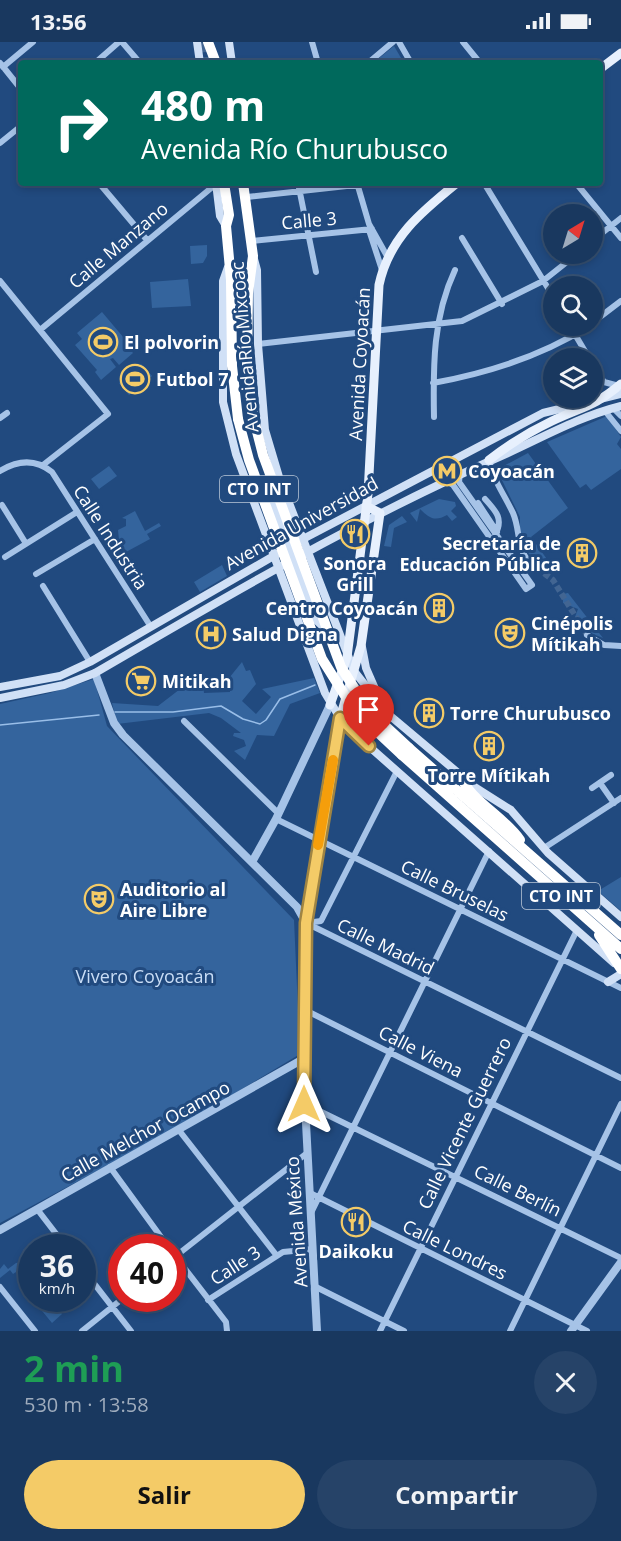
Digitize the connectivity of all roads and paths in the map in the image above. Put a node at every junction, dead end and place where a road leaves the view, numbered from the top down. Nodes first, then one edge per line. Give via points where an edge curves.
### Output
1 (33, 42) edge
2 (121, 42) edge
3 (197, 42) edge
4 (208, 42) edge
5 (229, 42) edge
6 (312, 42) edge
7 (393, 42) edge
8 (399, 42) edge
9 (463, 42) edge
10 (621, 52) edge
11 (99, 60) edge
12 (137, 60) edge
13 (200, 60) edge
14 (215, 60) edge
15 (232, 60) edge
16 (317, 60) edge
17 (372, 60) edge
18 (409, 60) edge
19 (478, 60) edge
20 (1, 65) edge
21 (603, 67) edge
22 (18, 85) edge
23 (18, 128) edge
24 (0, 143) edge
25 (102, 186) edge
26 (212, 186) edge
27 (216, 186) edge
28 (224, 186) edge
29 (299, 186) edge
30 (341, 186) edge
31 (358, 186) edge
32 (453, 186) edge
33 (486, 186) edge
34 (578, 186) edge
35 (246, 187) edge
36 (300, 191) junction
37 (621, 218) edge
38 (226, 226) junction
39 (611, 226) junction
40 (370, 227) junction
41 (603, 232) edge
42 (308, 234) junction
43 (462, 238) dead end
44 (621, 238) edge
45 (147, 240) junction
46 (252, 241) junction
47 (253, 256) junction
48 (387, 256) junction
49 (564, 264) edge
50 (228, 266) junction
51 (382, 270) junction
52 (455, 270) dead end
53 (316, 272) dead end
54 (548, 276) edge
55 (543, 280) joint
56 (0, 281) edge
57 (621, 300) edge
58 (502, 304) junction
59 (603, 314) edge
60 (436, 326) junction
61 (40, 330) junction
62 (376, 331) junction
63 (572, 336) edge
64 (258, 344) junction
65 (603, 380) edge
66 (434, 383) junction
67 (621, 390) edge
68 (606, 397) junction
69 (613, 408) edge
70 (7, 413) dead end
71 (621, 416) edge
72 (434, 417) dead end
73 (0, 418) edge
74 (621, 431) edge
75 (489, 460) junction
76 (43, 465) junction
77 (0, 471) edge
78 (460, 472) junction
79 (279, 477) junction
80 (445, 480) junction
81 (247, 485) junction
82 (267, 490) junction
83 (485, 499) dead end
84 (3, 505) dead end
85 (366, 506) junction
86 (474, 507) junction
87 (76, 512) junction
88 (380, 513) junction
89 (364, 520) junction
90 (496, 533) junction
91 (303, 538) junction
92 (95, 539) junction
93 (26, 542) junction
94 (288, 554) junction
95 (5, 557) dead end
96 (537, 568) tunnel mouth
97 (36, 574) dead end
98 (43, 586) dead end
99 (150, 627) junction
100 (338, 632) junction
101 (587, 636) tunnel mouth
102 (362, 646) junction
103 (617, 646) edge
104 (347, 657) junction
105 (90, 662) junction
106 (354, 671) junction
107 (95, 672) junction
108 (0, 687) edge
109 (0, 698) edge
110 (330, 705) junction
111 (387, 713) junction
112 (340, 718) junction
113 (184, 721) dead end
114 (369, 746) junction
115 (405, 752) junction
116 (397, 771) junction
117 (611, 775) dead end
118 (461, 776) junction
119 (600, 783) junction
120 (592, 788) dead end
121 (621, 798) edge
122 (614, 803) junction
123 (277, 816) junction
124 (319, 841) junction
125 (544, 848) junction
126 (489, 851) junction
127 (528, 853) junction
128 (353, 858) junction
129 (252, 862) junction
130 (459, 909) junction
131 (621, 917) edge
132 (589, 920) junction
133 (306, 923) junction
134 (577, 930) junction
135 (621, 934) edge
136 (621, 949) edge
137 (562, 959) junction
138 (621, 969) edge
139 (621, 974) edge
140 (424, 981) junction
141 (608, 982) junction
142 (621, 988) edge
143 (305, 1010) junction
144 (526, 1031) junction
145 (389, 1052) junction
146 (305, 1058) junction
147 (621, 1078) edge
148 (490, 1102) junction
149 (304, 1104) junction
150 (621, 1104) edge
151 (352, 1127) junction
152 (178, 1129) junction
153 (307, 1153) junction
154 (596, 1155) junction
155 (110, 1167) junction
156 (621, 1168) edge
157 (454, 1176) junction
158 (310, 1193) junction
159 (319, 1198) junction
160 (239, 1207) junction
161 (37, 1209) junction
162 (311, 1213) junction
163 (560, 1228) junction
164 (0, 1230) edge
165 (56, 1234) edge
166 (159, 1234) edge
167 (186, 1247) edge
168 (313, 1249) junction
169 (420, 1249) junction
170 (277, 1256) junction
171 (621, 1260) edge
172 (186, 1272) edge
173 (96, 1286) edge
174 (0, 1287) edge
175 (316, 1287) junction
176 (208, 1300) junction
177 (526, 1300) junction
178 (108, 1302) edge
179 (108, 1310) edge
180 (116, 1312) edge
181 (384, 1321) junction
182 (573, 1329) edge
183 (228, 1330) edge
184 (35, 1331) edge
185 (82, 1331) edge
186 (131, 1331) edge
187 (317, 1331) edge
188 (380, 1331) edge
189 (405, 1331) edge
190 (510, 1331) edge
191 (587, 1331) edge

1 - 20 street
2 - 11 street
2 - 12 street
3 - 13 main road
4 - 14 highway
5 - 15 main road
6 - 16 street
7 - 17 street
8 - 18 street
9 - 19 street
10 - 21 main road
20 - 22 street
23 - 24 street
25 - 45 street
26 - 45 street, Calle Manzano
27 - 38 main road, Avenida Río Mixcoac / CTO INT via 219,215
28 - 38 highway, CTO INT via 229,215
29 - 36 street
30 - 36 street
31 - 40 street
32 - 48 main road, Avenida Coyoacán via 414,219
33 - 55 street
34 - 39 street
35 - 36 street
35 - 46 highway, Avenida Río Mixcoac / CTO INT
36 - 42 street
37 - 39 street
38 - 50 highway, Avenida Río Mixcoac / CTO INT
39 - 41 street
39 - 44 street
40 - 42 street, Calle 3
40 - 48 street
40 - 51 street
42 - 46 street, Calle 3
42 - 53 street
43 - 58 street
45 - 61 street, Calle Manzano
46 - 47 highway, Avenida Río Mixcoac / CTO INT
47 - 64 main road, Avenida Río Mixcoac / CTO INT via 257,270
47 - 94 highway, CTO INT, bridge via 247,367 258,440
48 - 51 main road, Avenida Coyoacán
49 - 54 street
50 - 81 main road, Avenida Río Mixcoac / CTO INT via 224,281 224,402
50 - 94 highway, CTO INT, bridge via 238,419 249,460
51 - 62 main road, Avenida Coyoacán
52 - 60 street via 444,293
55 - 58 street
56 - 61 street
57 - 59 street
58 - 60 street via 462,321
60 - 62 street
60 - 66 street
61 - 76 street via 108,414
62 - 64 street
62 - 85 main road, Avenida Coyoacán
63 - 66 street via 504,366
64 - 79 main road, Avenida Río Mixcoac / CTO INT via 265,430
65 - 67 street
66 - 72 street
67 - 68 main road
67 - 69 main road
68 - 75 main road via 544,425
68 - 85 main road, Avenida Universidad via 543,413
69 - 71 street
69 - 74 street
69 - 75 main road, Avenida Universidad
70 - 73 street
75 - 78 main road, Avenida Universidad
75 - 96 street via 499,490 513,514 520,550
76 - 77 street via 21,462
76 - 87 street, Calle Industria via 52,472
78 - 80 main road, Avenida Universidad
78 - 86 street via 459,482
79 - 82 main road
79 - 91 main road, Avenida Río Mixcoac / CTO INT
80 - 86 street
80 - 88 main road, Avenida Universidad
81 - 82 main road via 257,491
81 - 94 main road, Avenida Río Mixcoac / CTO INT
82 - 94 main road
83 - 90 street via 499,515
84 - 93 street
85 - 88 main road
85 - 89 main road, Avenida Coyoacán
85 - 91 main road, Avenida Universidad
86 - 90 street
86 - 90 street via 526,590 532,585
87 - 92 street, Calle Industria
87 - 93 street
88 - 89 main road, Avenida Universidad
88 - 102 main road
89 - 94 main road, Avenida Universidad
89 - 104 main road, Avenida Coyoacán
91 - 94 main road, Avenida Universidad
91 - 94 main road, CTO INT
92 - 97 street
92 - 99 street, Calle Industria
93 - 95 street
94 - 99 main road, Avenida Universidad
94 - 100 main road, CTO INT
94 - 100 main road via 316,621 327,631
94 - 107 main road, Avenida Universidad
94 - 110 main road, CTO INT
94 - 115 highway, CTO INT, bridge via 346,678
98 - 105 street
99 - 105 main road, Avenida Universidad
100 - 104 main road, CTO INT
101 - 103 street via 599,644
102 - 106 main road
102 - 111 main road via 366,668
104 - 106 main road, CTO INT
104 - 110 main road, Avenida Coyoacán
105 - 108 main road, Avenida Universidad via 60,676
106 - 111 main road, CTO INT
106 - 112 main road
107 - 109 main road, Avenida Universidad via 64,685
107 - 129 street, Calle Madrid via 115,725
110 - 112 main road, CTO INT
110 - 123 street
111 - 114 main road via 370,727
111 - 118 main road, CTO INT
112 - 114 main road, CTO INT
112 - 124 street, Avenida México
113 - 123 street, Calle Bruselas
114 - 116 main road, CTO INT
115 - 127 highway, CTO INT
115 - 132 highway, CTO INT
116 - 126 main road, CTO INT
116 - 128 street
117 - 119 street
118 - 125 main road, CTO INT via 511,810
118 - 127 highway via 465,786 512,828
119 - 120 street
119 - 122 street
121 - 122 street
122 - 125 street
123 - 124 street, Calle Bruselas
123 - 129 street
124 - 128 street, Calle Bruselas
124 - 133 street, Avenida México
125 - 131 main road, CTO INT
126 - 130 street
126 - 134 main road, CTO INT
127 - 135 highway, CTO INT
128 - 130 street, Calle Bruselas
128 - 133 street via 321,921
129 - 133 street, Calle Madrid via 297,907
130 - 137 street, Calle Bruselas
130 - 140 street
132 - 136 highway, CTO INT
132 - 138 highway
133 - 140 street, Calle Madrid
133 - 143 street, Avenida México
134 - 137 street, Calle Vicente Guerrero
134 - 138 main road, CTO INT
137 - 141 street, Calle Bruselas
137 - 144 street, Calle Vicente Guerrero
139 - 141 main road
140 - 144 street, Calle Madrid
140 - 145 street
141 - 142 street, Calle Bruselas
143 - 145 street, Calle Viena
143 - 146 street, Avenida México
144 - 147 street, Calle Madrid
144 - 148 street, Calle Vicente Guerrero
145 - 148 street, Calle Viena
145 - 151 street
146 - 149 street, Avenida México
146 - 152 street, Calle Melchor Ocampo
148 - 154 street, Calle Viena
148 - 157 street, Calle Vicente Guerrero
149 - 151 street, Calle Berlín
149 - 153 street, Avenida México
150 - 154 street
151 - 157 street, Calle Berlín
151 - 159 street
152 - 155 street, Calle Melchor Ocampo
152 - 160 street
153 - 158 street, Avenida México
153 - 160 street
154 - 156 street, Calle Viena
154 - 163 street
155 - 161 street, Calle Melchor Ocampo
155 - 166 street
157 - 163 street, Calle Berlín
157 - 169 street, Calle Vicente Guerrero
158 - 159 street, Calle Londres
158 - 162 street, Avenida México
159 - 162 street
159 - 169 street, Calle Londres
160 - 167 street
160 - 170 street
161 - 164 street, Calle Melchor Ocampo
161 - 165 street
162 - 168 street, Avenida México
163 - 171 street, Calle Berlín
163 - 177 street
168 - 170 street, Calle 3 via 288,1250
168 - 175 street, Avenida México
169 - 177 street, Calle Londres
169 - 181 street, Calle Vicente Guerrero
170 - 176 street, Calle 3
171 - 182 street
172 - 176 street
173 - 178 street
174 - 184 street
175 - 181 street
175 - 187 street, Avenida México
176 - 183 street
177 - 182 street, Calle Londres
177 - 190 street
179 - 185 street
180 - 186 street
181 - 188 street, Calle Vicente Guerrero
181 - 189 street
182 - 191 street, Calle Londres

